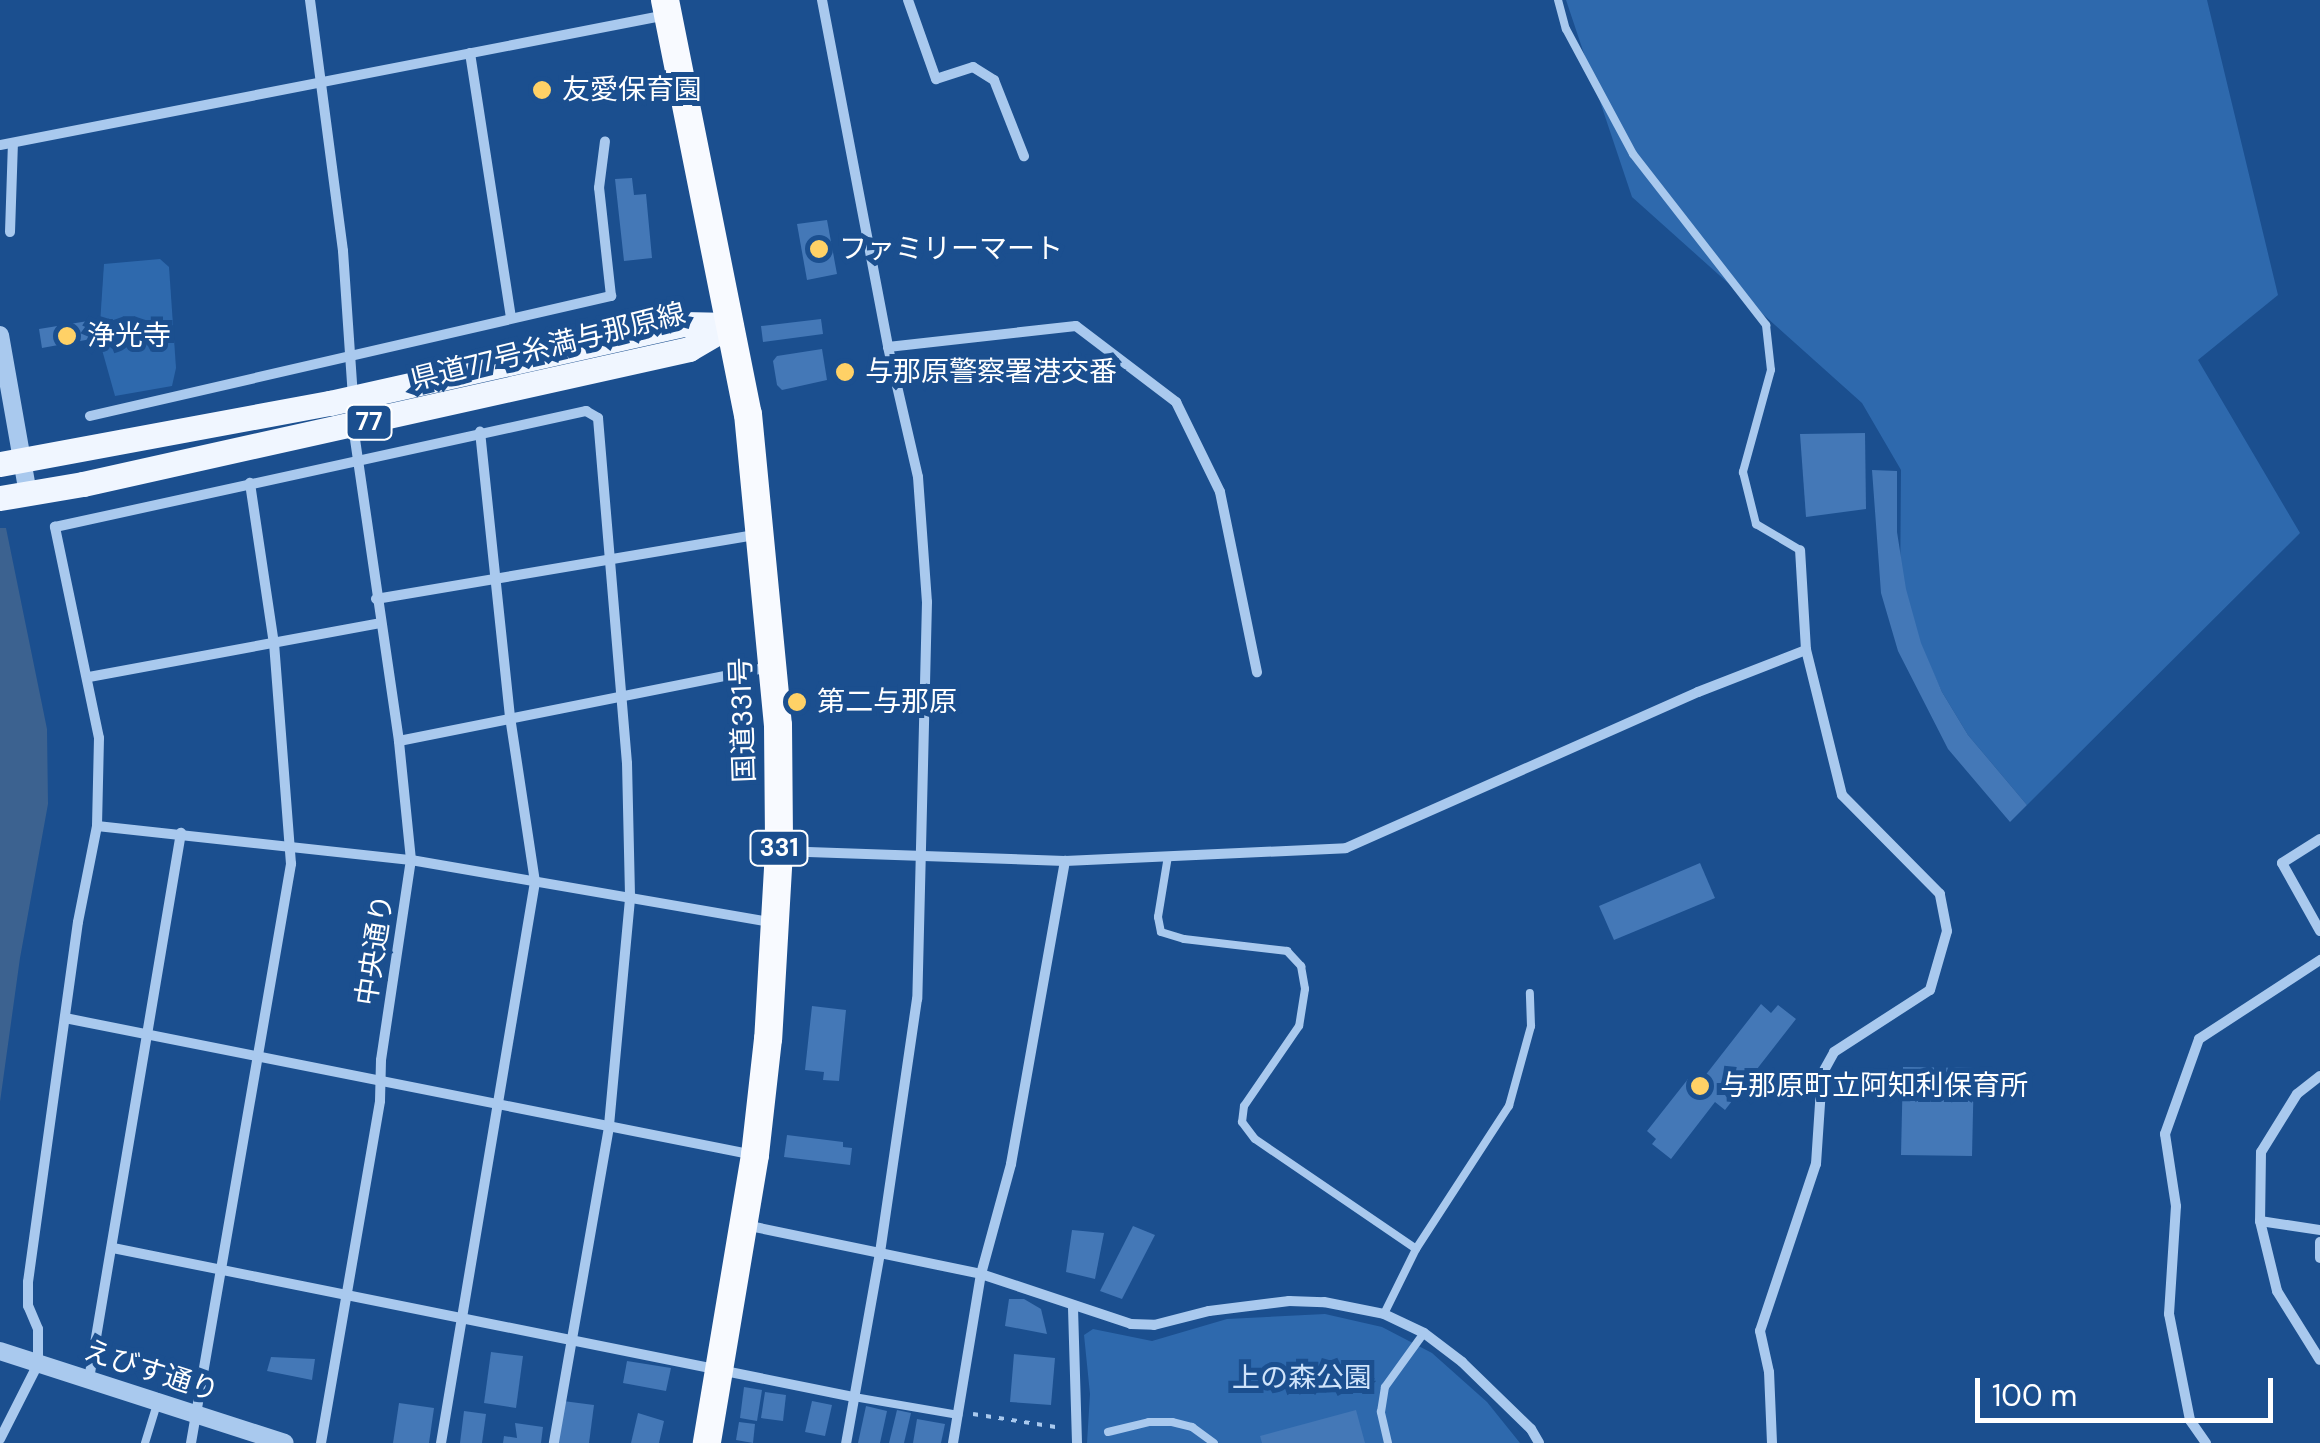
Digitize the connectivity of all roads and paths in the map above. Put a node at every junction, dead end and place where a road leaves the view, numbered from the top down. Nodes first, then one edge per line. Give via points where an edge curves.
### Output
1 (310, 0) edge
2 (822, 0) edge
3 (908, 0) edge
4 (1558, 0) edge
5 (666, 7) edge
6 (470, 53) junction
7 (319, 83) junction
8 (605, 141) dead end
9 (13, 142) junction
10 (0, 145) edge
11 (1024, 156) dead end
12 (10, 232) dead end
13 (511, 318) junction
14 (730, 325) junction
15 (0, 335) edge
16 (888, 347) junction
17 (352, 356) junction
18 (353, 398) junction
19 (90, 416) dead end
20 (353, 425) junction
21 (480, 432) junction
22 (357, 462) junction
23 (12, 463) edge
24 (250, 483) junction
25 (28, 494) junction
26 (0, 498) edge
27 (762, 534) junction
28 (1800, 550) joint
29 (610, 560) junction
30 (496, 578) junction
31 (376, 598) junction
32 (380, 623) junction
33 (274, 644) junction
34 (1806, 650) junction
35 (775, 666) junction
36 (1257, 672) dead end
37 (89, 677) junction
38 (621, 694) junction
39 (510, 717) junction
40 (399, 741) junction
41 (97, 826) junction
42 (182, 833) junction
43 (2320, 839) edge
44 (292, 844) junction
45 (779, 851) junction
46 (920, 856) junction
47 (1168, 856) junction
48 (411, 860) junction
49 (1064, 861) junction
50 (534, 882) junction
51 (630, 898) junction
52 (775, 923) junction
53 (2320, 931) edge
54 (2320, 960) edge
55 (1530, 992) dead end
56 (65, 1018) junction
57 (148, 1035) junction
58 (255, 1058) junction
59 (2320, 1076) edge
60 (381, 1081) junction
61 (497, 1104) junction
62 (609, 1126) junction
63 (755, 1155) junction
64 (2260, 1221) junction
65 (744, 1225) junction
66 (2320, 1230) edge
67 (2320, 1242) edge
68 (114, 1248) junction
69 (1416, 1248) junction
70 (880, 1253) junction
71 (2320, 1258) edge
72 (223, 1268) junction
73 (982, 1274) junction
74 (346, 1294) junction
75 (1073, 1308) junction
76 (1384, 1314) junction
77 (463, 1315) junction
78 (1424, 1334) junction
79 (569, 1336) junction
80 (9, 1354) edge
81 (2320, 1360) edge
82 (38, 1364) junction
83 (719, 1370) junction
84 (89, 1379) junction
85 (854, 1397) junction
86 (158, 1401) junction
87 (958, 1413) junction
88 (196, 1415) junction
89 (1108, 1432) dead end
90 (1077, 1437) edge
91 (0, 1440) edge
92 (145, 1443) edge
93 (191, 1443) edge
94 (284, 1443) edge
95 (321, 1443) edge
96 (440, 1443) edge
97 (554, 1443) edge
98 (707, 1443) edge
99 (846, 1443) edge
100 (953, 1443) edge
101 (1214, 1443) edge
102 (1388, 1443) edge
103 (1539, 1443) edge
104 (1772, 1443) edge
105 (2206, 1443) edge

1 - 7 street, 中央通り
2 - 16 street
3 - 11 street via 936,79 973,68 994,80
4 - 28 lane via 1566,29 1633,154 1766,326 1771,370 1743,472 1756,524
5 - 6 street
5 - 14 highway, 国道331号 / 331
6 - 7 street
6 - 13 street
7 - 9 street
7 - 17 street, 中央通り
8 - 13 street via 599,188 611,296
9 - 10 street
9 - 12 street
13 - 17 street
14 - 18 main road, 県道77号糸満与那原線 / 77 via 683,324
14 - 20 main road, 県道77号糸満与那原線 / 77 via 689,349
14 - 27 highway, 国道331号 / 331
15 - 23 street
16 - 36 street via 1076,326 1176,402 1220,492
16 - 46 street via 918,478 927,602
17 - 18 street, 中央通り
17 - 19 street
18 - 20 street, 中央通り
18 - 23 main road, 県道77号糸満与那原線 / 77
20 - 22 street, 中央通り
20 - 25 main road, 県道77号糸満与那原線 / 77
21 - 22 street
21 - 29 street via 586,411 598,418
21 - 30 street
22 - 24 street
22 - 31 street, 中央通り
23 - 25 street
24 - 33 street
24 - 37 street via 55,527
25 - 26 main road, 県道77号糸満与那原線 / 77
27 - 29 street
27 - 35 highway, 国道331号 / 331
28 - 34 street
29 - 30 street
29 - 38 street
30 - 31 street
30 - 39 street
31 - 32 street, 中央通り
32 - 33 street
32 - 40 street, 中央通り
33 - 37 street
33 - 44 street
34 - 47 street via 1346,848
34 - 104 street via 1842,795 1940,894 1948,931 1930,990 1834,1052 1822,1074 1816,1164 1760,1331
35 - 38 street
35 - 45 highway, 国道331号 / 331
37 - 41 street via 98,738
38 - 39 street
38 - 51 street
39 - 40 street
39 - 50 street
40 - 48 street, 中央通り
41 - 42 street
41 - 56 street
42 - 44 street
42 - 57 street
43 - 53 street via 2282,863
44 - 48 street
44 - 58 street
45 - 46 street
45 - 52 highway, 国道331号 / 331
46 - 49 street
46 - 70 street via 917,999
47 - 49 street
47 - 69 lane via 1158,917 1162,932 1287,950 1301,966 1306,988 1299,1026 1244,1106 1242,1122 1255,1139
48 - 50 street
48 - 60 street, 中央通り
49 - 73 street via 1011,1164
50 - 51 street
50 - 61 street
51 - 52 street
51 - 62 street
52 - 63 highway, 国道331号 / 331
54 - 105 street via 2199,1039 2165,1134 2176,1206 2168,1314 2190,1420
55 - 69 lane via 1531,1026 1510,1106
56 - 57 street
56 - 82 street via 28,1282
57 - 58 street
57 - 68 street
58 - 60 street
58 - 72 street
59 - 64 street via 2297,1094 2261,1152
60 - 61 street
60 - 74 street, 中央通り
61 - 62 street
61 - 77 street
62 - 63 street
62 - 79 street
63 - 65 highway, 国道331号 / 331
64 - 66 street
64 - 81 street via 2277,1291
65 - 70 street
65 - 83 highway, 国道331号 / 331
67 - 71 street
68 - 72 street
68 - 84 street
69 - 76 lane
70 - 73 street
70 - 85 street
72 - 74 street
72 - 88 street
73 - 75 street
73 - 87 street
74 - 77 street
74 - 95 street, 中央通り
75 - 76 street via 1130,1324 1288,1301
75 - 90 street
76 - 78 street
77 - 79 street
77 - 96 street
78 - 102 lane via 1385,1387 1381,1412
78 - 103 street via 1492,1390
79 - 83 street
79 - 97 street
80 - 82 street, えびす通り
82 - 84 street, えびす通り
82 - 91 street
83 - 85 street
83 - 98 highway, 国道331号 / 331
84 - 86 street, えびす通り
85 - 87 lane
85 - 99 street
86 - 88 street, えびす通り
86 - 92 lane
87 - 90 path
87 - 100 street
88 - 93 street
88 - 94 street, えびす通り
89 - 101 lane via 1172,1422

